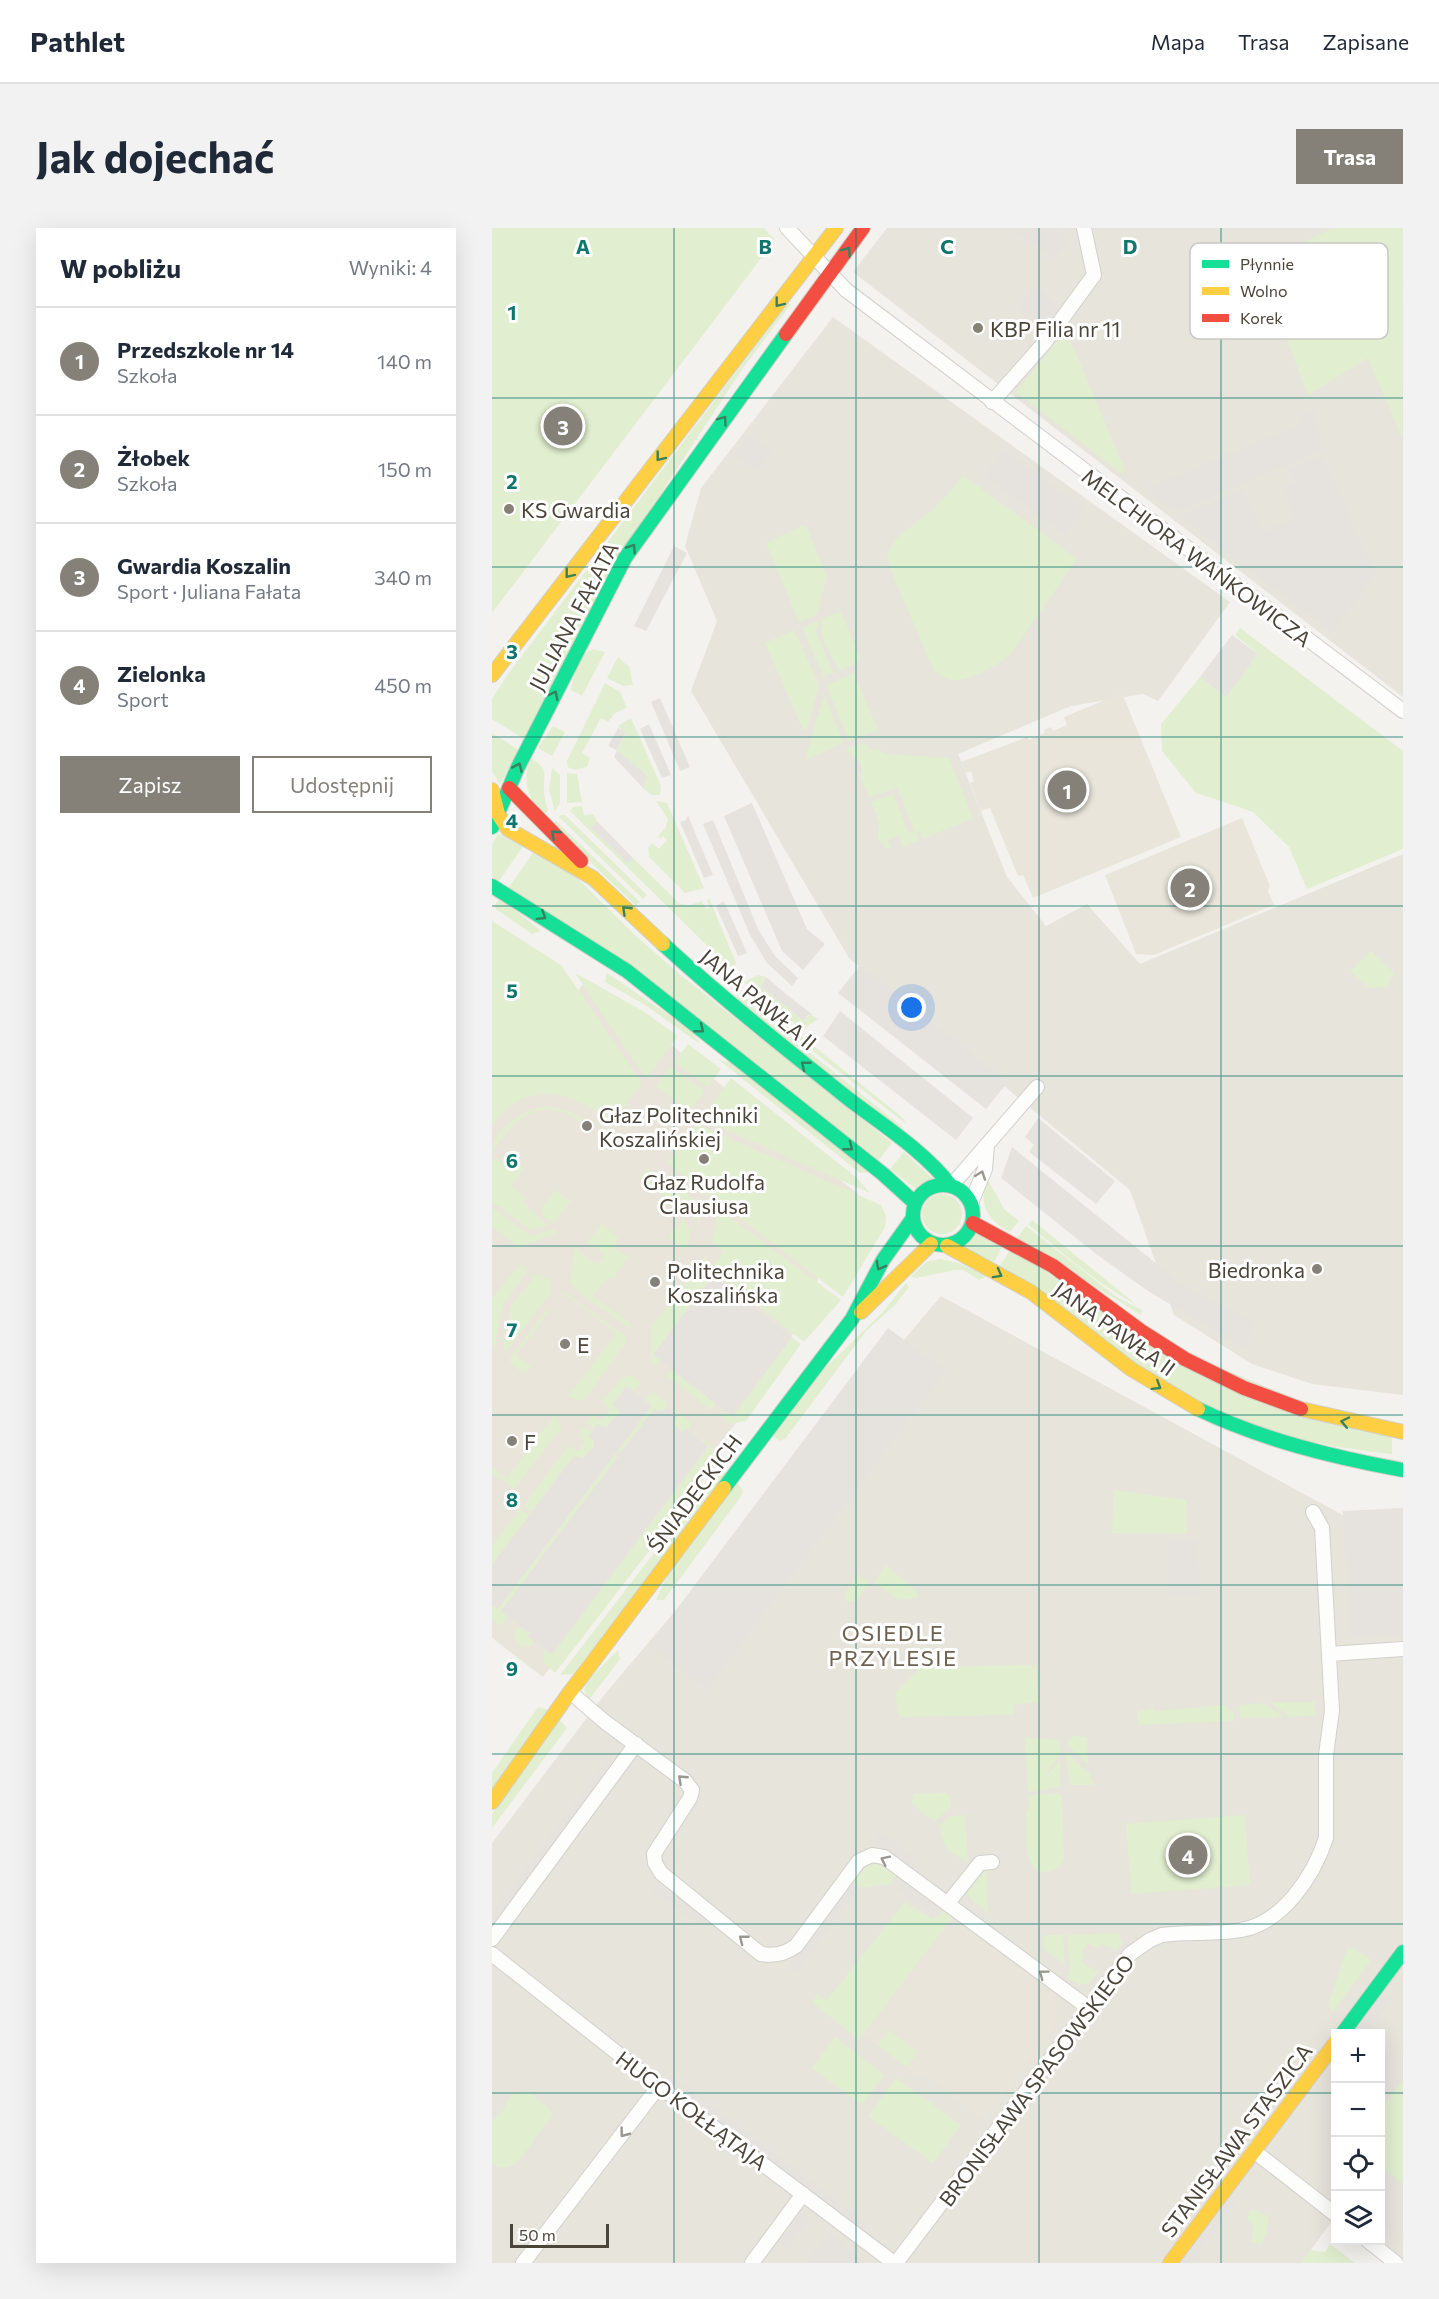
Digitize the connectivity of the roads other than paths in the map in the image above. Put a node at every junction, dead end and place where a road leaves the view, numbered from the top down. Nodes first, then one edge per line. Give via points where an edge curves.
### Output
1 (787, 228) edge
2 (836, 228) edge
3 (863, 228) edge
4 (1084, 228) edge
5 (815, 257) junction
6 (831, 274) junction
7 (992, 402) junction
8 (492, 675) edge
9 (1403, 711) edge
10 (509, 788) junction
11 (492, 790) edge
12 (495, 820) edge
13 (593, 878) junction
14 (492, 886) edge
15 (1038, 1087) dead end
16 (987, 1145) junction
17 (951, 1186) junction
18 (915, 1203) junction
19 (971, 1203) junction
20 (913, 1218) junction
21 (973, 1223) junction
22 (931, 1244) junction
23 (947, 1246) junction
24 (852, 1319) junction
25 (1403, 1432) edge
26 (1403, 1470) edge
27 (1313, 1512) dead end
28 (1403, 1649) edge
29 (1329, 1654) junction
30 (570, 1692) junction
31 (636, 1744) junction
32 (492, 1802) edge
33 (992, 1862) dead end
34 (948, 1903) junction
35 (492, 1939) edge
36 (1403, 1952) edge
37 (492, 1954) edge
38 (1090, 2009) junction
39 (1346, 2029) edge
40 (1331, 2047) edge
41 (659, 2086) junction
42 (1254, 2151) junction
43 (803, 2194) junction
44 (1331, 2213) edge
45 (1372, 2245) edge
46 (523, 2263) edge
47 (752, 2263) edge
48 (895, 2263) edge
49 (1170, 2263) edge
50 (1396, 2263) edge

1 - 5 street
2 - 5 street, JULIANA FAŁATA
6 -> 3 street, JULIANA FAŁATA
4 - 7 street via 1094,275 1045,342
5 - 6 street
5 -> 8 street, JULIANA FAŁATA
6 - 7 street, MELCHIORA WAŃKOWICZA via 846,290
10 -> 6 street, JULIANA FAŁATA via 625,558
7 - 9 street, MELCHIORA WAŃKOWICZA
10 - 12 street, JULIANA FAŁATA
13 -> 10 street via 579,857
11 - 12 street
12 - 13 street, JANA PAWŁA II
17 -> 13 street, JANA PAWŁA II via 906,1144 720,997
14 -> 18 street via 627,971
15 - 16 street
16 - 17 street
19 -> 16 street via 985,1169
17 - 18 street via 934,1186
17 - 19 street
18 - 20 street
19 - 21 street
20 - 22 street via 918,1233
20 -> 24 street, ŚNIADECKICH via 883,1260
21 - 23 street via 958,1242
25 -> 21 street, JANA PAWŁA II via 1291,1407 1213,1374 1155,1340 1039,1257
22 - 23 street
22 - 24 street, ŚNIADECKICH
23 -> 26 street, JANA PAWŁA II via 1022,1287 1118,1361 1222,1420 1287,1445
24 - 30 street, ŚNIADECKICH
27 - 29 street, BRONISŁAWA SPASOWSKIEGO via 1322,1528
28 - 29 street
29 - 38 street, BRONISŁAWA SPASOWSKIEGO via 1332,1710 1326,1755 1326,1838 1302,1885 1280,1912 1256,1926 1174,1933 1150,1940 1130,1954
30 - 31 street
30 - 32 street, ŚNIADECKICH
34 -> 31 street via 884,1857 872,1855 859,1862 796,1946 774,1956 761,1954 682,1892 655,1863 654,1854 692,1790
31 - 35 street
33 - 34 street via 980,1863
38 -> 34 street
36 - 39 street
37 - 41 street, HUGO KOŁŁĄTAJA
38 - 48 street, BRONISŁAWA SPASOWSKIEGO
40 - 42 street, STANISŁAWA STASZICA
41 - 43 street, HUGO KOŁŁĄTAJA
41 -> 46 street
42 - 44 street
42 - 49 street, STANISŁAWA STASZICA
43 - 47 street
43 - 48 street, HUGO KOŁŁĄTAJA
45 - 50 street

